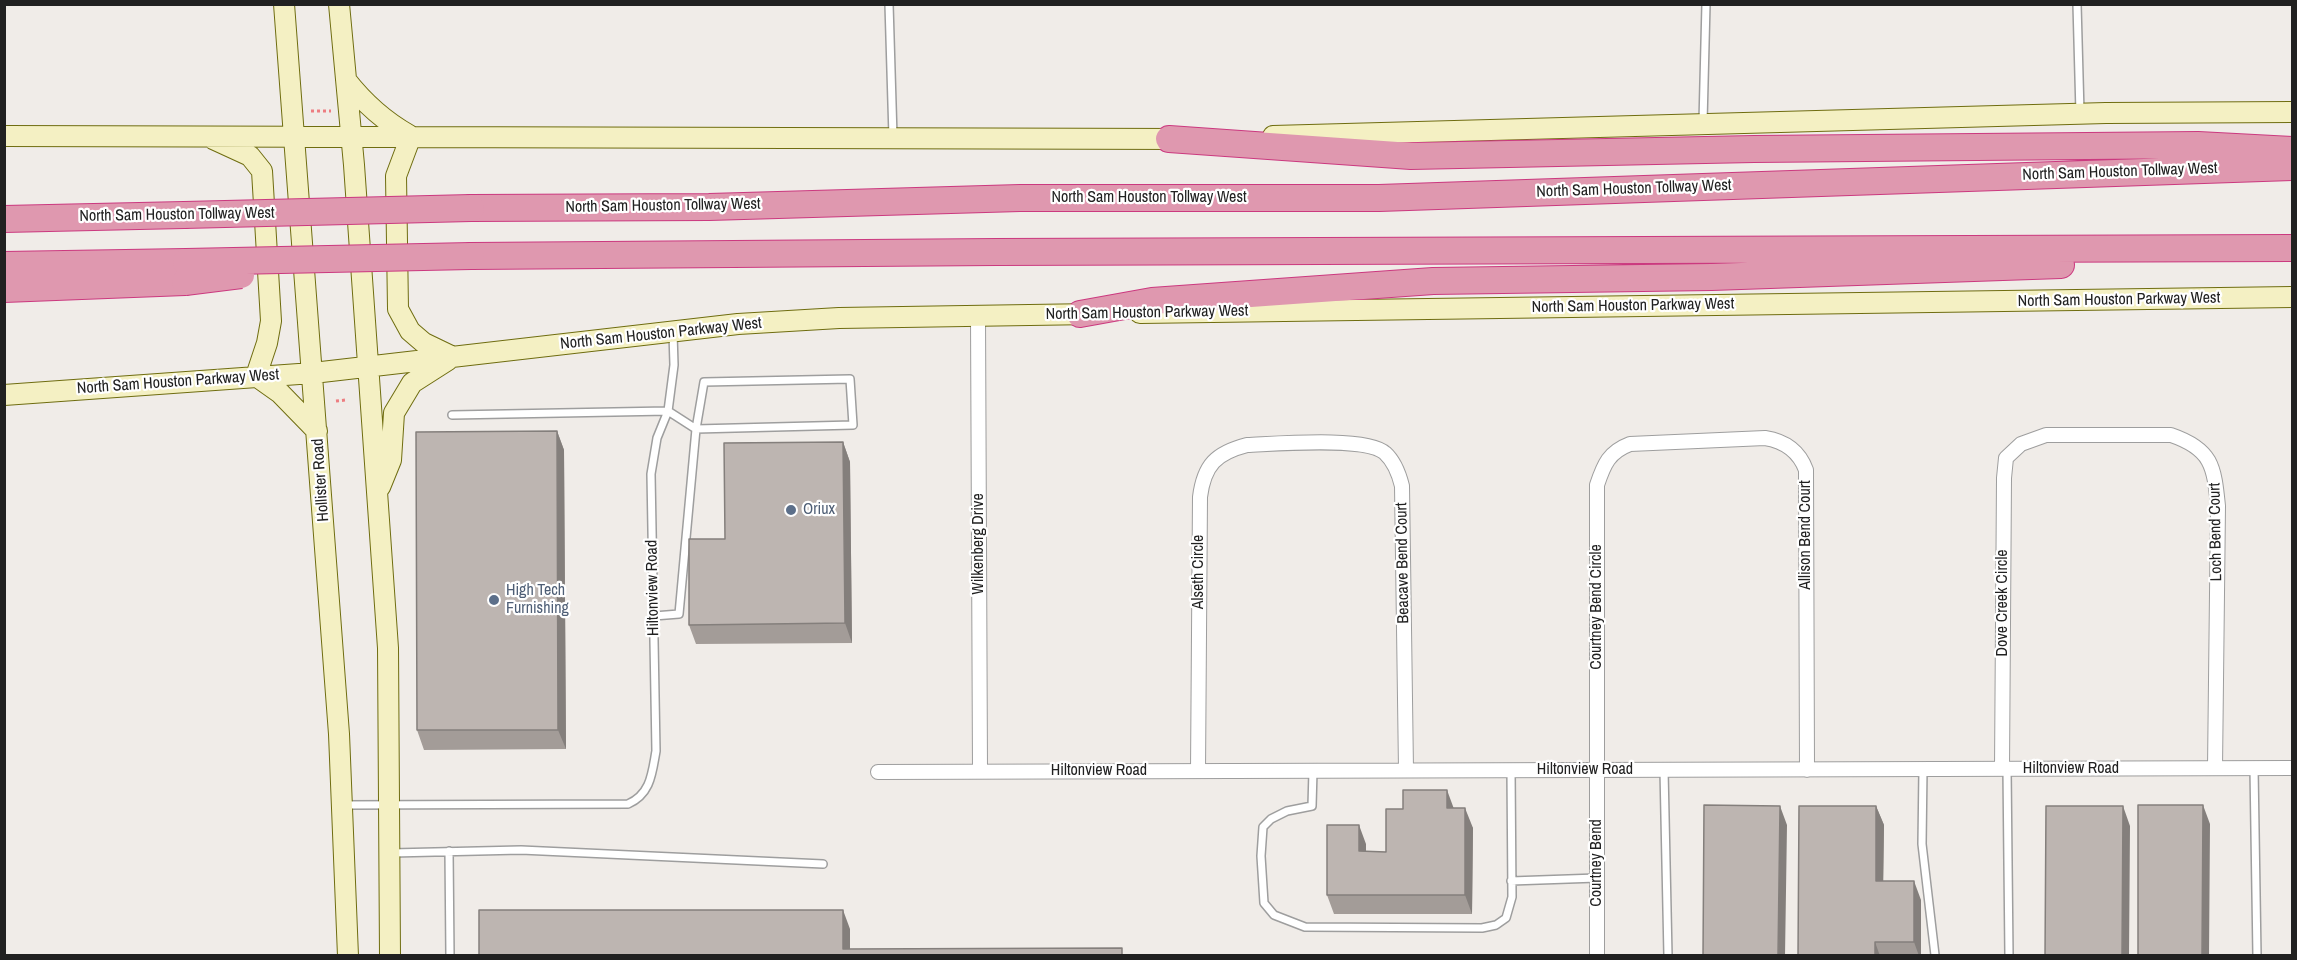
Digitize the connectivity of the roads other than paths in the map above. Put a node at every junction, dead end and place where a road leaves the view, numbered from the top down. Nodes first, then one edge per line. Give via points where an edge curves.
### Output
1 (284, 4) edge
2 (339, 4) edge
3 (889, 4) edge
4 (1706, 4) edge
5 (2077, 4) edge
6 (346, 80) junction
7 (2292, 112) edge
8 (2080, 114) junction
9 (1703, 124) junction
10 (4, 136) edge
11 (208, 136) junction
12 (296, 136) junction
13 (351, 136) junction
14 (411, 136) junction
15 (893, 137) junction
16 (1169, 139) junction
17 (2292, 150) edge
18 (2292, 167) edge
19 (4, 219) edge
20 (2292, 248) edge
21 (4, 265) edge
22 (185, 272) junction
23 (4, 289) edge
24 (2292, 297) edge
25 (1080, 314) junction
26 (978, 316) junction
27 (673, 330) junction
28 (453, 357) junction
29 (369, 367) junction
30 (313, 373) junction
31 (256, 376) junction
32 (4, 395) edge
33 (668, 411) junction
34 (452, 416) dead end
35 (696, 429) junction
36 (317, 431) junction
37 (1294, 444) joint
38 (2021, 444) joint
39 (1617, 449) joint
40 (378, 492) junction
41 (654, 616) junction
42 (2215, 768) junction
43 (2254, 768) junction
44 (2292, 768) edge
45 (1923, 769) junction
46 (2005, 769) junction
47 (1406, 770) junction
48 (1511, 770) junction
49 (1597, 770) junction
50 (1664, 770) junction
51 (1807, 770) junction
52 (980, 771) junction
53 (1198, 771) junction
54 (1313, 771) junction
55 (878, 772) dead end
56 (342, 805) junction
57 (389, 805) junction
58 (449, 851) junction
59 (389, 853) junction
60 (823, 864) dead end
61 (1597, 878) junction
62 (1511, 881) junction
63 (1935, 955) edge
64 (348, 956) edge
65 (390, 956) edge
66 (450, 956) edge
67 (1596, 956) edge
68 (1668, 956) edge
69 (2008, 956) edge
70 (2257, 956) edge

1 - 12 main road, Hollister Road
2 - 6 main road
3 - 15 lane
4 - 9 lane
5 - 8 lane
6 - 13 main road
6 - 14 main road via 391,125
7 - 8 main road
8 - 9 main road
9 - 16 main road
10 - 11 main road
11 - 12 main road
11 - 31 main road via 250,156 261,171 272,321
12 - 13 main road
12 - 30 main road, Hollister Road
13 - 14 main road
13 - 29 main road
14 - 15 main road
14 - 28 main road via 396,176 398,309 410,331 424,343
15 - 16 main road
16 - 17 highway via 1411,156 2198,145
18 - 19 highway, North Sam Houston Tollway West, bridge via 1379,198 1020,198
20 - 22 highway, bridge via 471,256 375,258
20 - 25 highway via 2186,260 1688,278 1433,281 1152,301
21 - 22 highway
22 - 23 highway
24 - 25 main road, North Sam Houston Parkway West
25 - 26 main road, North Sam Houston Parkway West
26 - 27 main road, North Sam Houston Parkway West via 839,318
26 - 52 street, Wilkenberg Drive
27 - 28 main road, North Sam Houston Parkway West
27 - 33 lane, Hiltonview Road via 674,364
28 - 29 main road, North Sam Houston Parkway West
28 - 40 main road via 412,383 394,413 391,460
29 - 30 main road, North Sam Houston Parkway West
29 - 40 main road
30 - 31 main road, North Sam Houston Parkway West
30 - 36 main road, Hollister Road
31 - 32 main road, North Sam Houston Parkway West
31 - 36 main road via 280,393
33 - 34 lane
33 - 35 lane
33 - 41 lane, Hiltonview Road via 657,438 651,474
35 - 35 lane via 705,382 850,379 853,425
35 - 41 lane via 679,614
36 - 56 main road, Hollister Road
37 - 47 street, Beacave Bend Court via 1359,443 1384,452 1399,471
37 - 53 street, Alseth Circle via 1231,449 1208,467 1202,481
38 - 42 street, Loch Bend Court via 2046,435 2171,435 2202,449 2215,474 2218,506
38 - 46 street, Dove Creek Circle via 2006,458 2004,478
39 - 49 street, Courtney Bend Circle via 1604,465 1597,485
39 - 51 street, Allison Bend Court via 1630,444 1765,438 1779,441 1801,457 1806,470
40 - 57 main road via 388,648
41 - 57 lane, Hiltonview Road via 656,751 651,778 640,799 628,804
42 - 43 street, Hiltonview Road
42 - 46 street, Hiltonview Road
43 - 44 street, Hiltonview Road
43 - 70 lane
45 - 46 street, Hiltonview Road
45 - 51 street, Hiltonview Road
45 - 63 lane via 1922,844
46 - 69 lane
47 - 48 street, Hiltonview Road
47 - 54 street, Hiltonview Road
48 - 49 street, Hiltonview Road
48 - 62 lane
49 - 50 street, Hiltonview Road
49 - 61 street, Courtney Bend
50 - 51 street, Hiltonview Road
50 - 68 lane
52 - 53 street, Hiltonview Road
52 - 55 street, Hiltonview Road
53 - 54 street, Hiltonview Road
54 - 62 lane via 1312,806 1287,811 1263,827 1264,903 1274,915 1305,927 1482,928 1506,918 1512,897
56 - 57 lane, Hiltonview Road
56 - 64 main road, Hollister Road
57 - 59 main road
58 - 59 lane
58 - 60 lane via 521,850
58 - 66 lane
59 - 65 main road
61 - 62 lane
61 - 67 street, Courtney Bend

